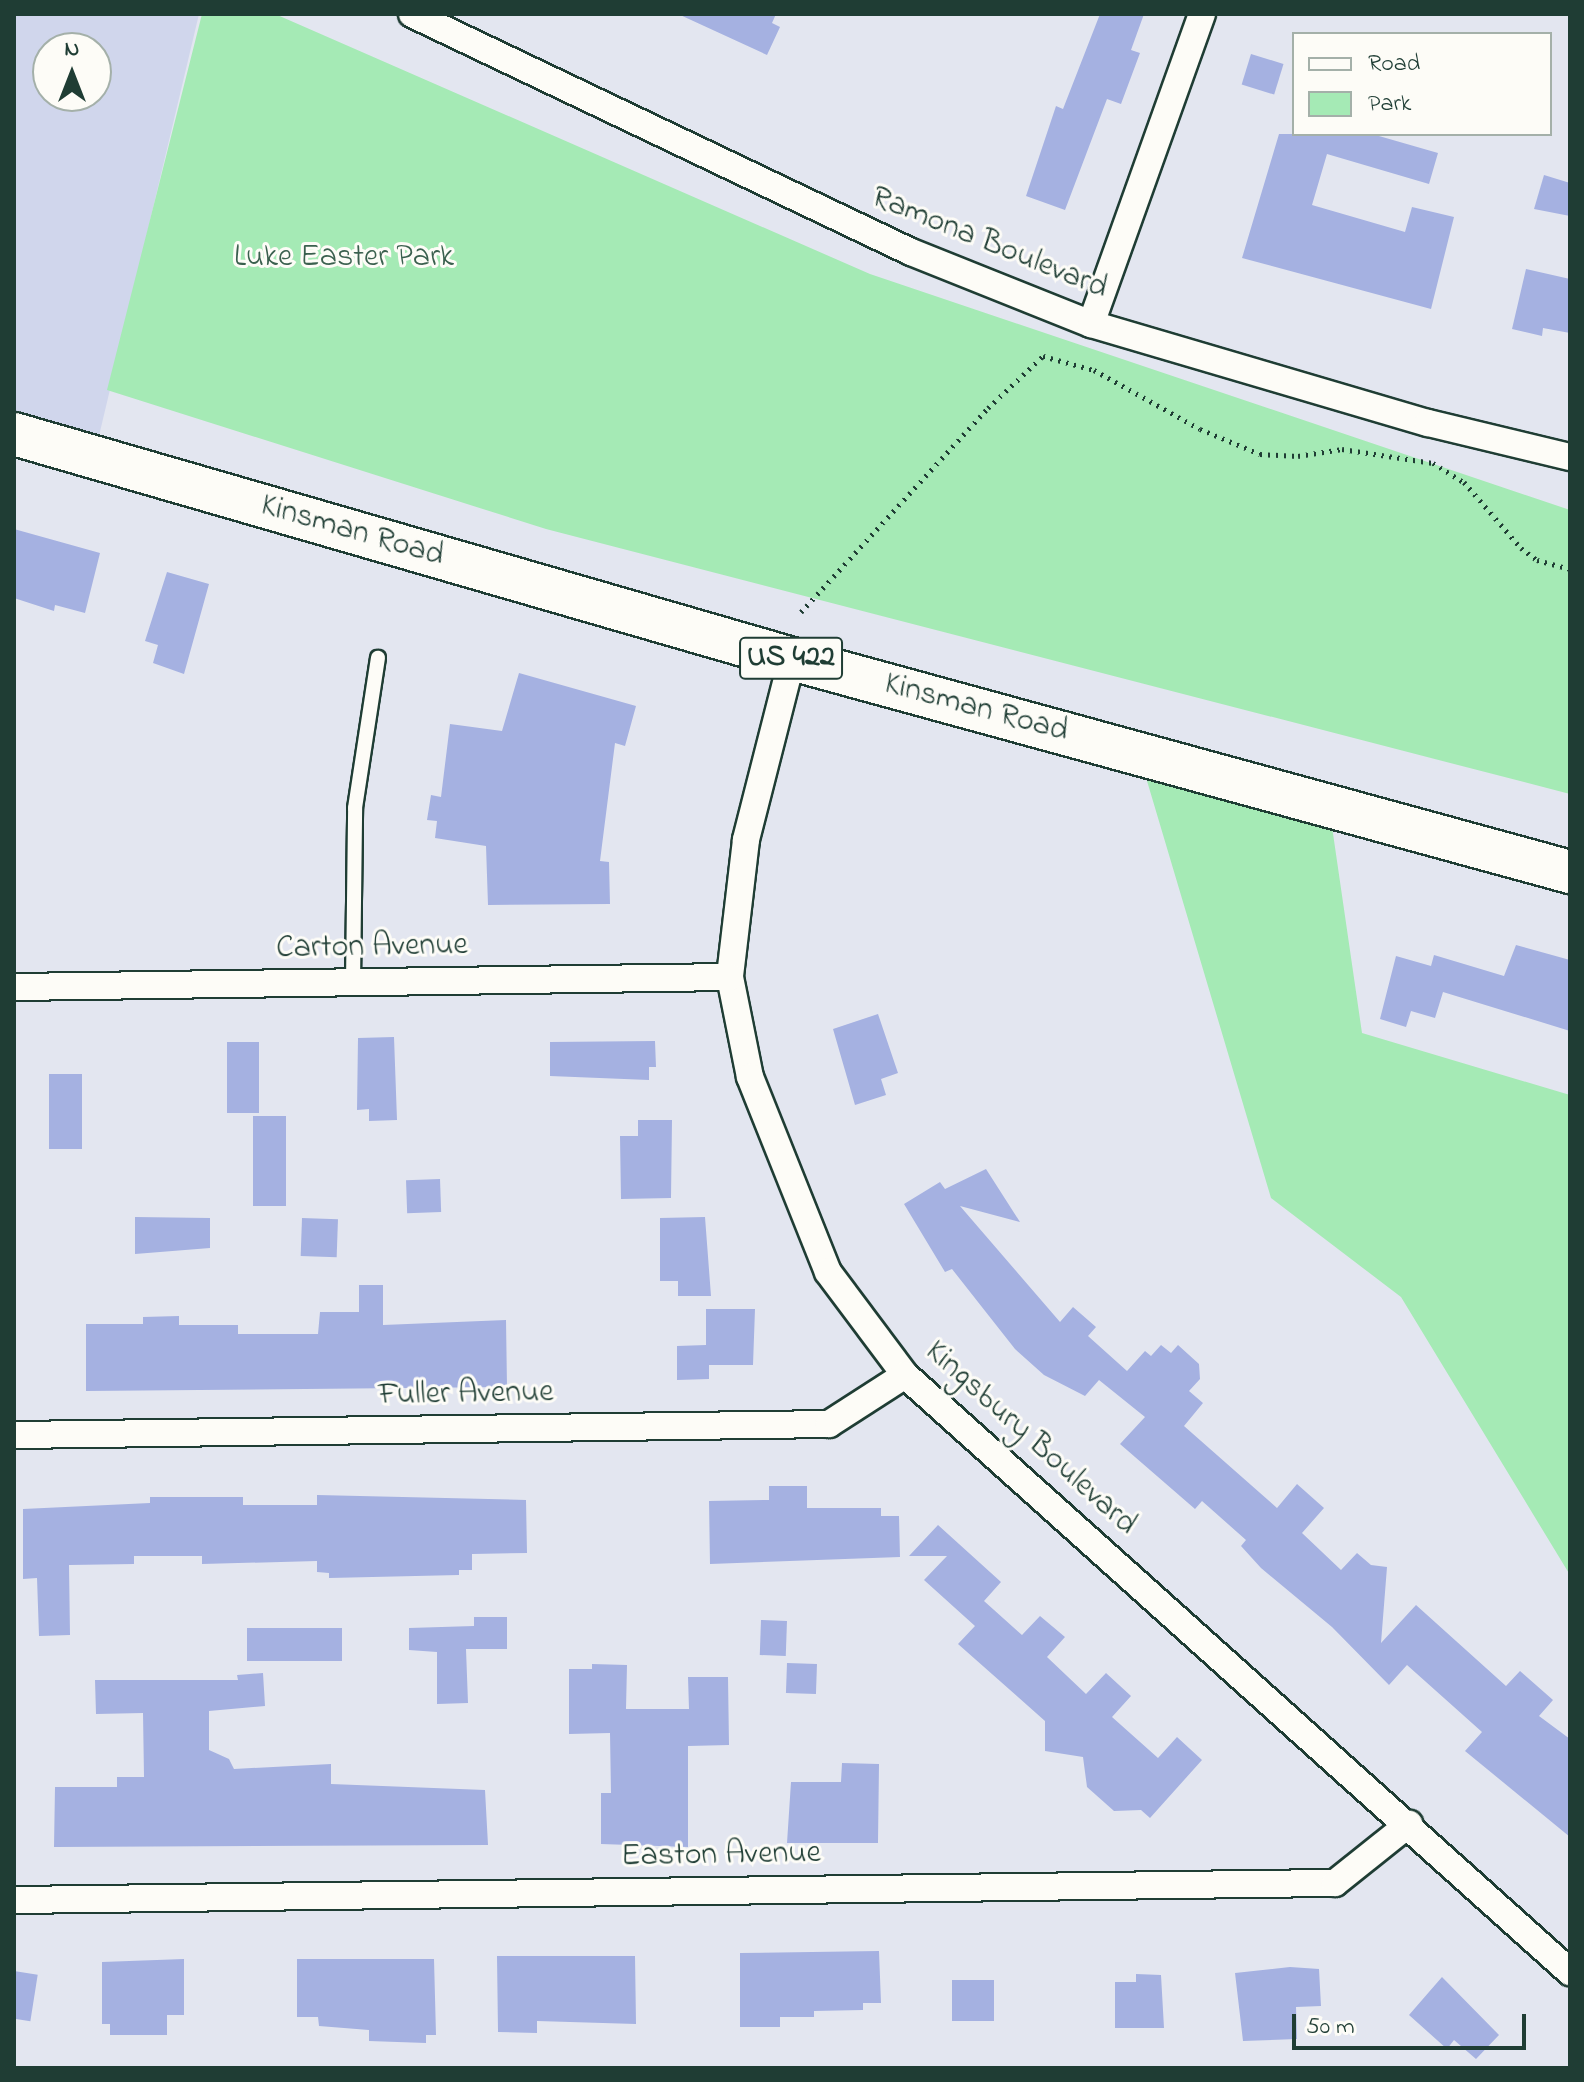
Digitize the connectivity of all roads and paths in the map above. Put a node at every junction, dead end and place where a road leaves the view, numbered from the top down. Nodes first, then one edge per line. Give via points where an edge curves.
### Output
1 (412, 14) edge
2 (1202, 14) edge
3 (1091, 324) junction
4 (14, 434) edge
5 (1570, 457) edge
6 (1570, 569) edge
7 (801, 612) dead end
8 (378, 658) dead end
9 (792, 659) junction
10 (1570, 872) edge
11 (730, 977) junction
12 (353, 983) junction
13 (14, 987) edge
14 (905, 1375) junction
15 (14, 1435) edge
16 (1409, 1824) junction
17 (14, 1900) edge
18 (1570, 1972) edge

1 - 3 street, Ramona Boulevard via 911,252
2 - 3 street
3 - 5 street, Ramona Boulevard via 1428,423
4 - 9 main road, Kinsman Road / US 422
6 - 7 path via 1537,560 1521,548 1464,482 1433,463 1342,449 1298,456 1260,454 1200,429 1094,370 1043,356 988,408
8 - 12 lane via 355,808
9 - 10 main road, Kinsman Road / US 422
9 - 11 street, Kingsbury Boulevard via 746,840
11 - 12 street, Carton Avenue
11 - 14 street, Kingsbury Boulevard via 750,1077 828,1272
12 - 13 street, Carton Avenue
14 - 15 street, Fuller Avenue via 829,1424
14 - 16 street, Kingsbury Boulevard
16 - 17 street, Easton Avenue via 1335,1883
16 - 18 street, Kingsbury Boulevard

